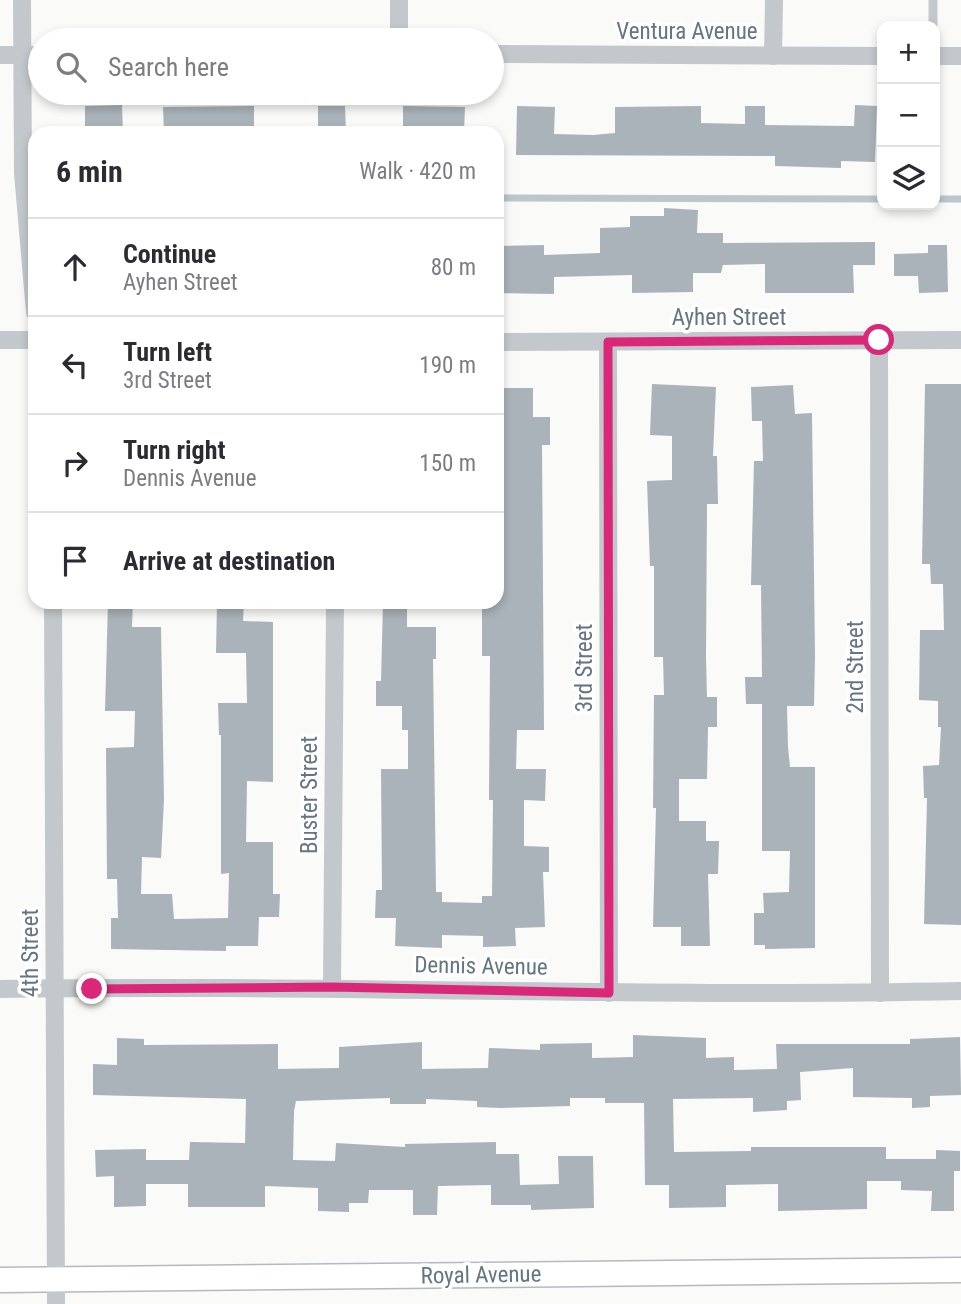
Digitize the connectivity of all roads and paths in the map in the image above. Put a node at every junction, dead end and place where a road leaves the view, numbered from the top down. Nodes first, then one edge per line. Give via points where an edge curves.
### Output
1 (22, 0) edge
2 (399, 0) edge
3 (774, 0) edge
4 (933, 0) edge
5 (933, 21) edge
6 (399, 28) edge
7 (504, 54) edge
8 (0, 55) edge
9 (22, 55) junction
10 (28, 55) edge
11 (773, 56) junction
12 (877, 56) edge
13 (940, 56) edge
14 (961, 56) edge
15 (28, 231) edge
16 (0, 340) edge
17 (28, 340) edge
18 (879, 340) junction
19 (961, 340) edge
20 (504, 342) edge
21 (608, 342) junction
22 (52, 609) edge
23 (335, 609) edge
24 (332, 987) junction
25 (55, 988) junction
26 (0, 989) edge
27 (961, 991) edge
28 (609, 993) junction
29 (880, 993) junction
30 (961, 1270) edge
31 (0, 1280) edge
32 (55, 1292) edge

1 - 9 street
2 - 6 street
3 - 11 street
4 - 5 lane
7 - 11 street, Ventura Avenue
8 - 9 street
9 - 10 street
9 - 15 street
11 - 12 street, Ventura Avenue
13 - 14 street
16 - 17 street
18 - 19 street, Ayhen Street
18 - 21 street, Ayhen Street
18 - 29 street, 2nd Street
20 - 21 street, Ayhen Street
21 - 28 street, 3rd Street
22 - 25 street, 4th Street
23 - 24 street, Buster Street
24 - 25 street, Dennis Avenue
24 - 28 street, Dennis Avenue
25 - 26 street, Dennis Avenue
25 - 32 street, 4th Street
27 - 29 street, Dennis Avenue
28 - 29 street, Dennis Avenue
30 - 32 main road, Royal Avenue
31 - 32 main road, Royal Avenue

